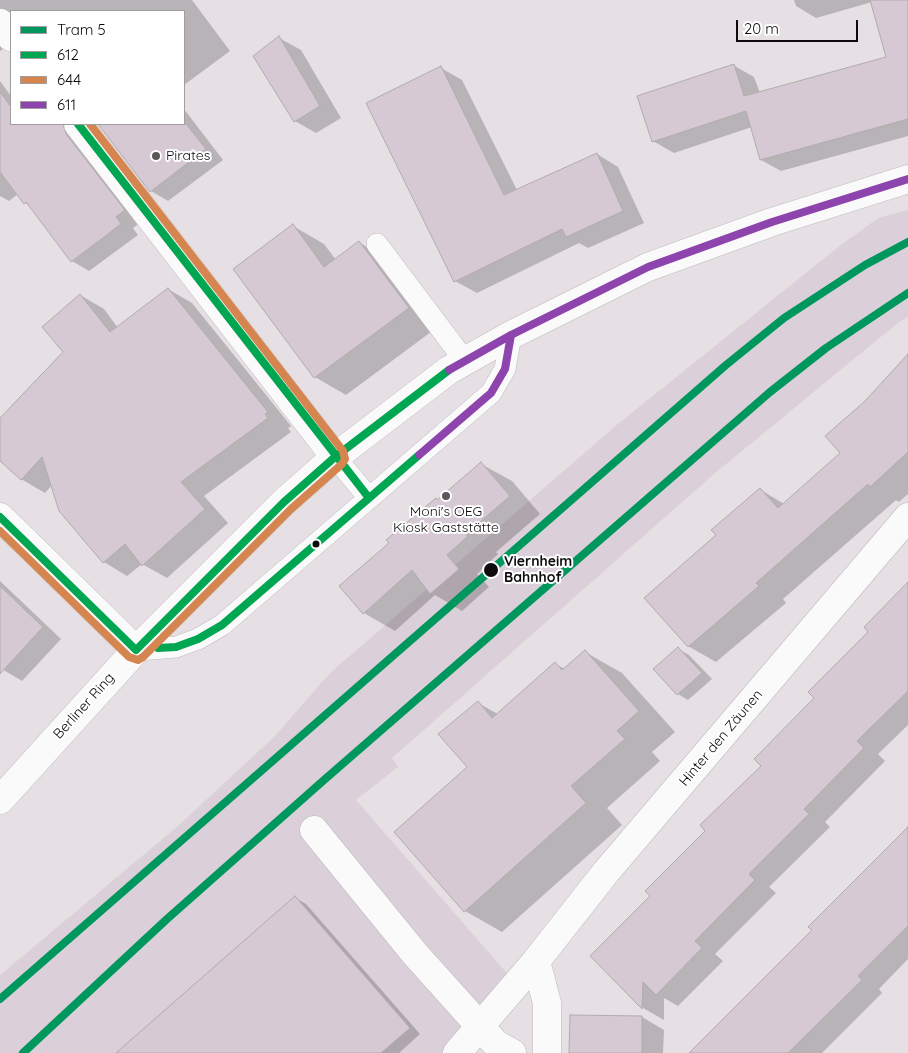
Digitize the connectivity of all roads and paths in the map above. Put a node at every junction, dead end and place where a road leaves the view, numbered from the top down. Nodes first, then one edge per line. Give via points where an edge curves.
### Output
1 (0, 23) edge
2 (10, 36) edge
3 (79, 125) edge
4 (908, 179) edge
5 (377, 244) dead end
6 (511, 336) junction
7 (465, 361) junction
8 (335, 457) junction
9 (369, 498) junction
10 (0, 517) edge
11 (908, 517) edge
12 (136, 650) junction
13 (0, 800) edge
14 (314, 830) dead end
15 (536, 961) junction
16 (479, 1026) junction
17 (457, 1053) edge
18 (512, 1053) edge
19 (547, 1053) edge

1 - 2 street
3 - 8 street
4 - 6 street, Berliner Ring via 772,222 648,267
5 - 7 lane
6 - 7 street, Berliner Ring
6 - 9 lane via 505,369 491,393
7 - 8 street, Berliner Ring
8 - 9 lane
8 - 12 street, Berliner Ring via 284,502
9 - 12 lane via 222,625 176,648
10 - 12 street
11 - 15 street, Hinter den Zäunen via 606,872
12 - 13 street, Berliner Ring
14 - 16 street via 415,954
15 - 16 street, Hinter den Zäunen
15 - 19 street via 547,1003
16 - 17 street, Hinter den Zäunen
16 - 18 street via 496,1044

